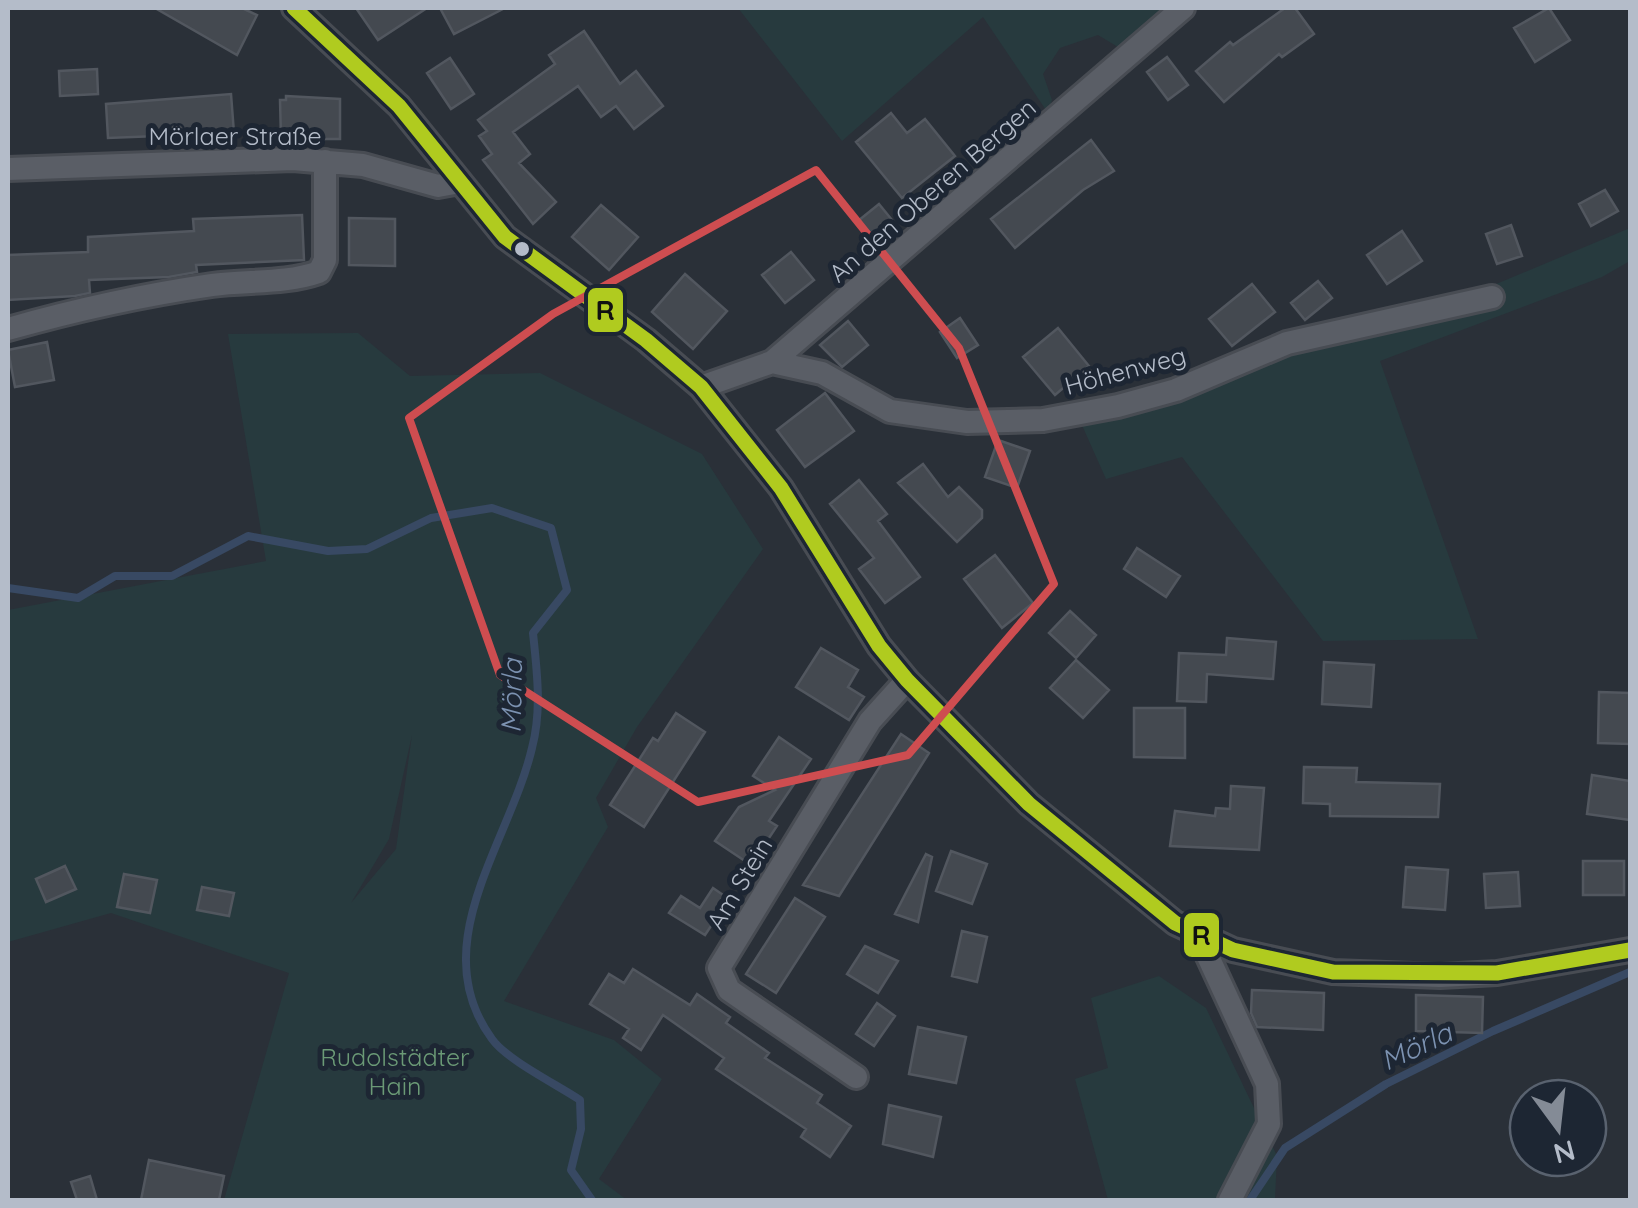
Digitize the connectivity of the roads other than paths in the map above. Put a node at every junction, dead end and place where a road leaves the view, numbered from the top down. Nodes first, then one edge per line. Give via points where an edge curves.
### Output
1 (294, 8) edge
2 (1182, 8) edge
3 (325, 162) junction
4 (8, 169) edge
5 (460, 182) junction
6 (1492, 297) dead end
7 (8, 328) edge
8 (772, 362) junction
9 (701, 387) junction
10 (907, 680) junction
11 (1199, 937) junction
12 (1630, 950) edge
13 (856, 1076) dead end
14 (1230, 1200) edge

1 - 5 street via 399,106
2 - 8 street, An den Oberen Bergen
3 - 4 street, Mörlaer Straße
3 - 5 street, Mörlaer Straße via 438,186
3 - 7 street via 325,260 319,272 134,298
5 - 9 street via 524,253
6 - 8 street, Höhenweg via 1287,343 1176,390 1043,420 968,422 890,410 822,373
8 - 9 street, An den Oberen Bergen
9 - 10 street via 781,488
10 - 11 street via 1058,831
10 - 13 street, Am Stein via 870,721 719,968 729,990
11 - 12 street via 1277,963 1440,976 1543,967
11 - 14 street via 1266,1084 1269,1124

